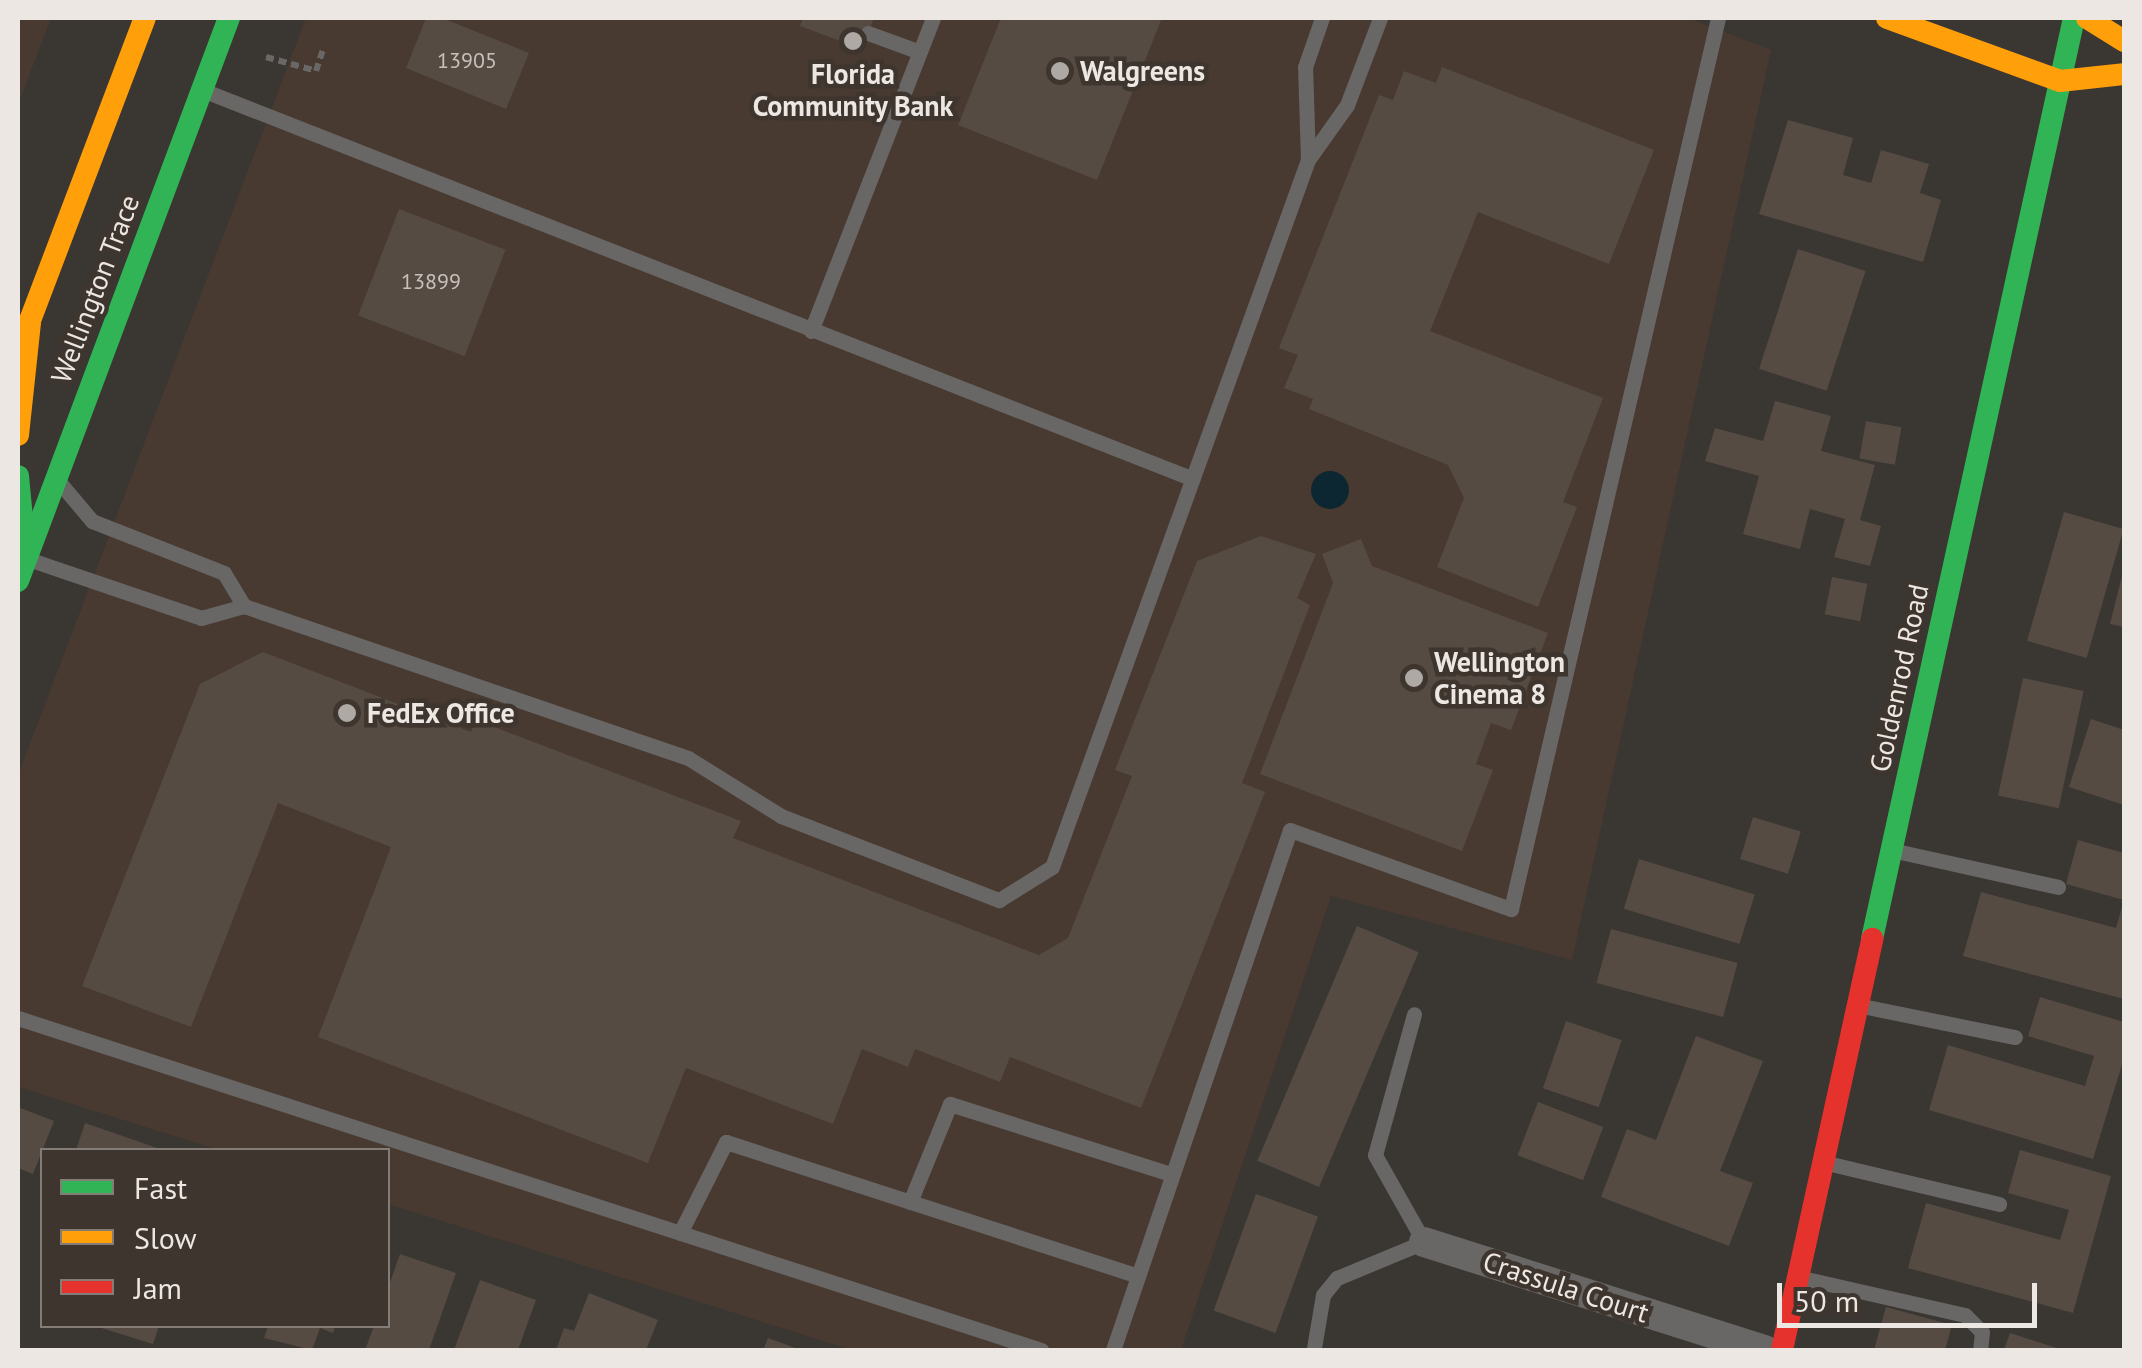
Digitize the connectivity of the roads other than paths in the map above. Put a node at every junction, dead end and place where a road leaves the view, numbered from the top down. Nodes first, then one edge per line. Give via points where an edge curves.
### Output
1 (144, 18) edge
2 (229, 18) edge
3 (933, 18) edge
4 (1322, 18) edge
5 (1380, 18) edge
6 (1718, 18) edge
7 (1887, 18) edge
8 (2074, 18) edge
9 (2087, 18) edge
10 (868, 33) dead end
11 (2124, 41) edge
12 (920, 52) junction
13 (2124, 74) edge
14 (2060, 81) junction
15 (202, 90) junction
16 (1308, 160) junction
17 (31, 317) junction
18 (811, 330) junction
19 (18, 352) edge
20 (18, 435) edge
21 (18, 476) edge
22 (56, 478) junction
23 (1193, 479) junction
24 (26, 558) junction
25 (18, 581) edge
26 (244, 606) junction
27 (1892, 850) junction
28 (2058, 887) dead end
29 (1857, 1005) junction
30 (1414, 1014) dead end
31 (18, 1018) edge
32 (2014, 1038) dead end
33 (1823, 1162) junction
34 (1171, 1174) junction
35 (910, 1202) junction
36 (1999, 1204) dead end
37 (680, 1233) junction
38 (1424, 1242) junction
39 (1138, 1276) junction
40 (1798, 1277) junction
41 (1314, 1348) dead end
42 (1041, 1350) edge
43 (1113, 1350) edge
44 (1765, 1350) edge
45 (1782, 1350) edge
46 (1980, 1350) edge

1 - 17 street, Wellington Trace
2 - 15 street, Wellington Trace
3 - 12 lane
4 - 16 lane via 1305,67
5 - 16 lane via 1347,105
6 - 34 lane via 1511,909 1290,830
7 - 14 street
8 - 14 street, Goldenrod Road
9 - 11 street
10 - 12 lane
12 - 18 lane
13 - 14 street
14 - 27 street, Goldenrod Road
15 - 18 lane
15 - 22 street, Wellington Trace
16 - 23 lane
17 - 19 street, Wellington Trace
17 - 20 street
18 - 23 lane
21 - 24 street
22 - 24 street, Wellington Trace
22 - 26 lane via 92,522 224,574
23 - 26 lane via 1052,867 999,900 781,816 688,758
24 - 25 street, Wellington Trace
24 - 26 lane via 201,618
27 - 28 lane
27 - 29 street, Goldenrod Road
29 - 32 lane
29 - 33 street, Goldenrod Road
30 - 38 lane via 1376,1156
31 - 37 lane
33 - 36 lane
33 - 40 street, Goldenrod Road
34 - 35 lane via 950,1104
34 - 39 lane
35 - 37 lane via 726,1142
35 - 39 lane
37 - 42 lane
38 - 41 lane via 1337,1278 1323,1295
38 - 44 street, Crassula Court
39 - 43 lane
40 - 45 street, Goldenrod Road
40 - 46 lane via 1965,1316 1982,1332

